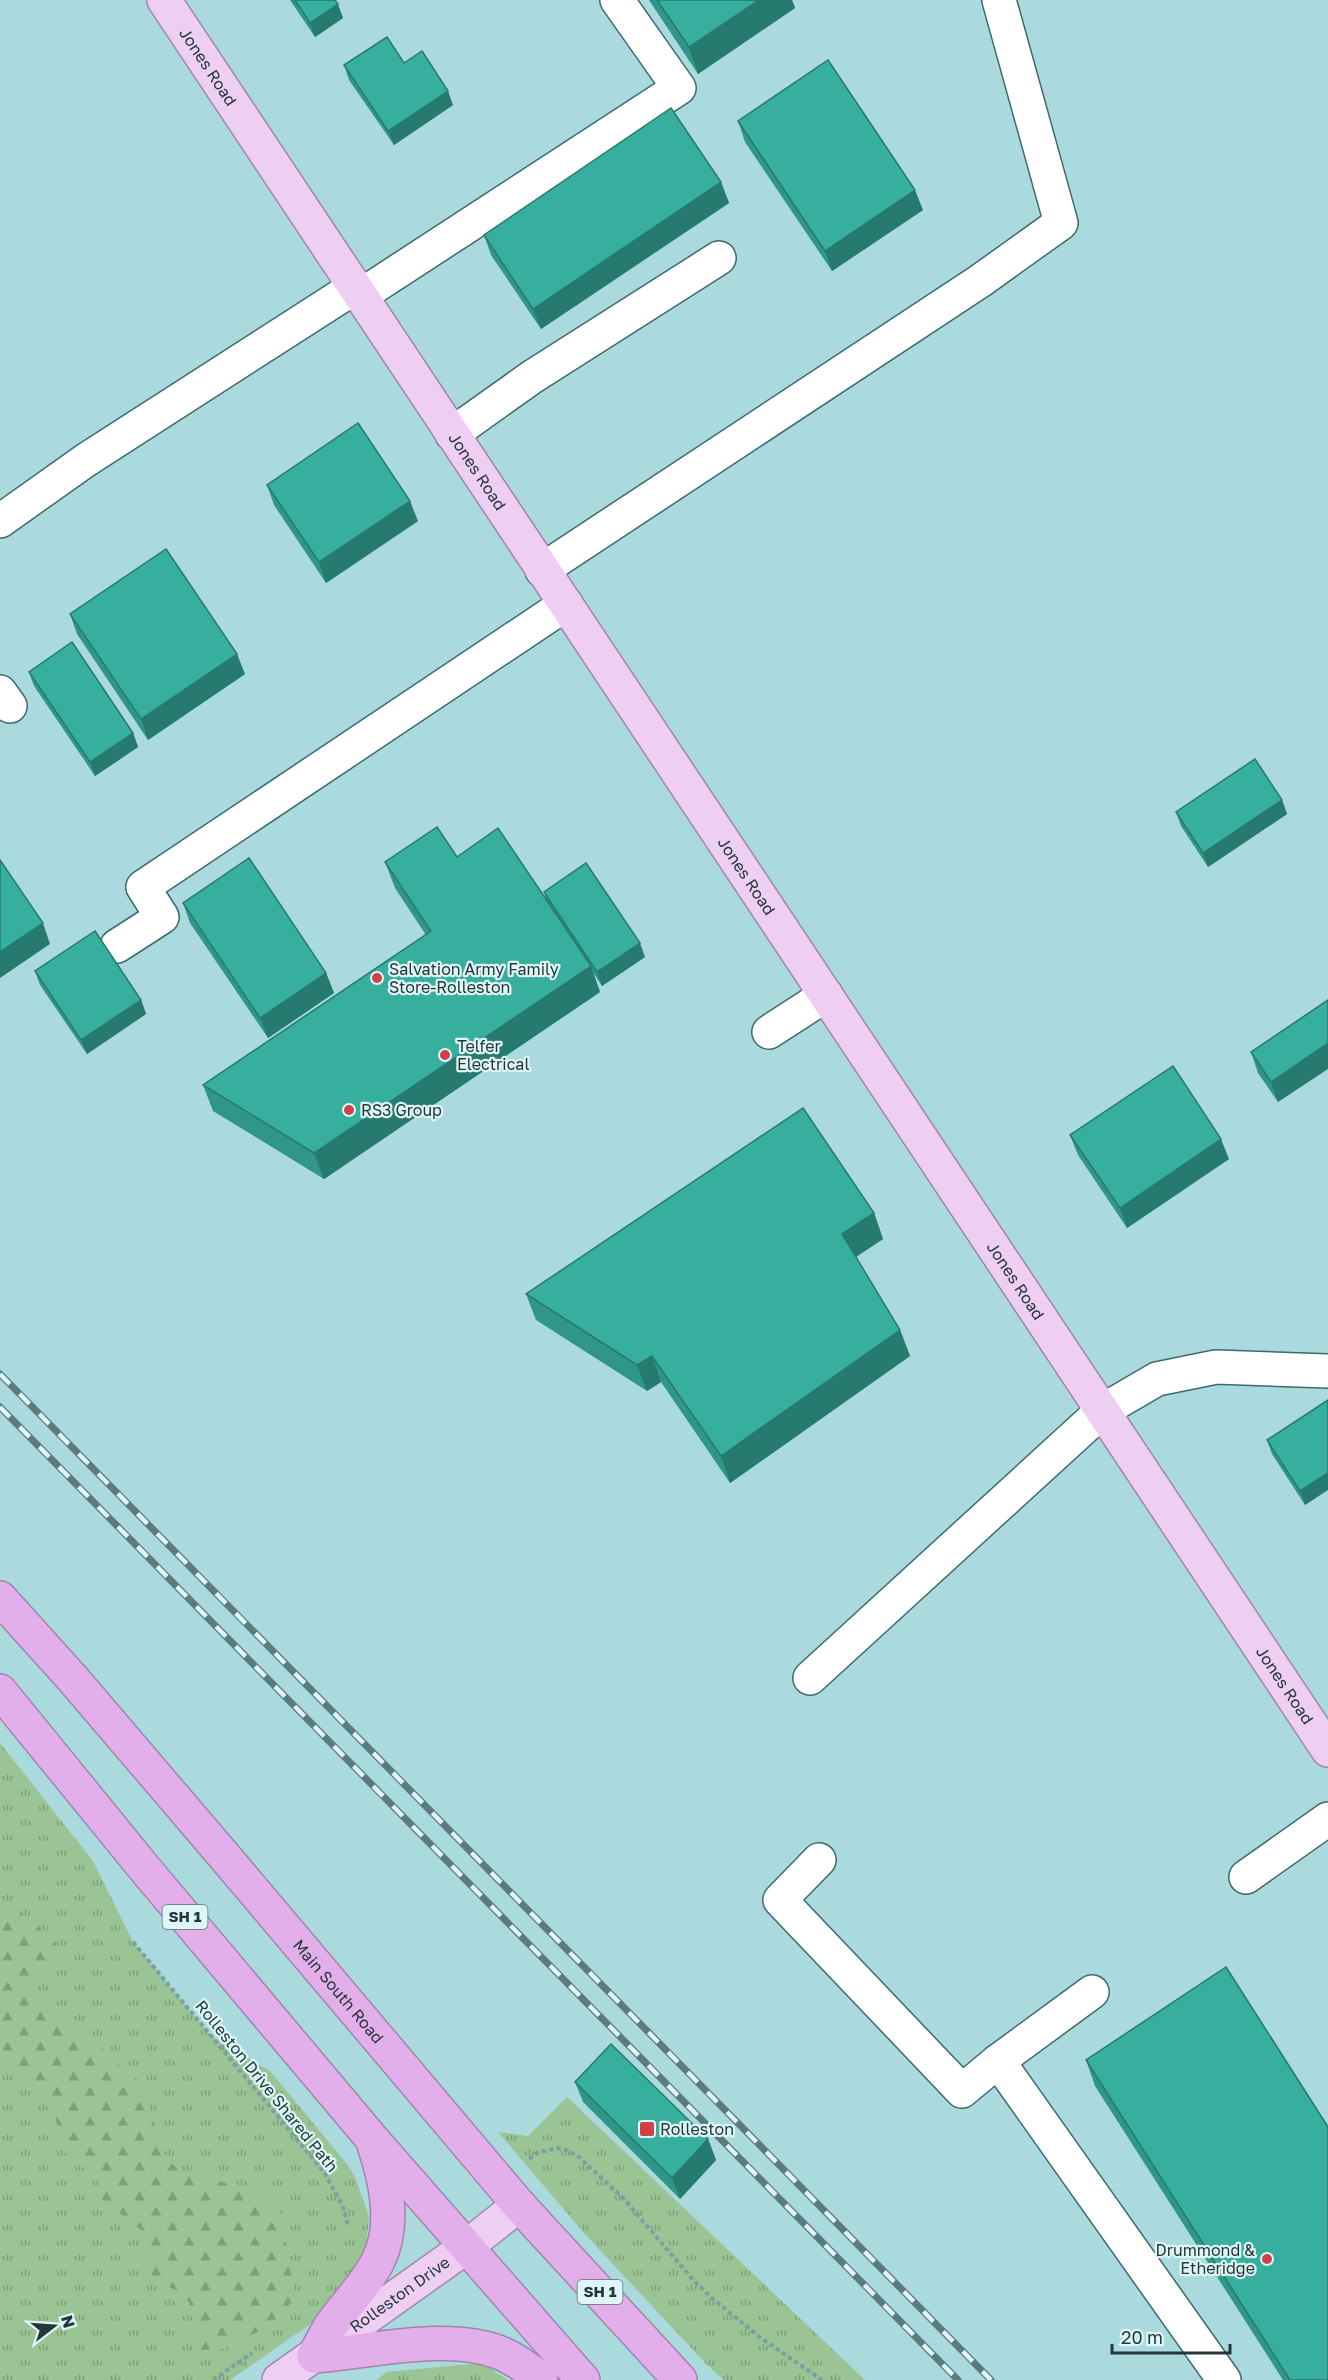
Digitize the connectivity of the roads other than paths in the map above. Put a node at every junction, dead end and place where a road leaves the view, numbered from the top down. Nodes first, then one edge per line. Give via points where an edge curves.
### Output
1 (164, 0) edge
2 (617, 0) edge
3 (999, 0) edge
4 (719, 258) dead end
5 (358, 291) junction
6 (452, 434) junction
7 (0, 520) edge
8 (542, 570) junction
9 (566, 604) junction
10 (117, 946) dead end
11 (826, 995) junction
12 (769, 1032) dead end
13 (1328, 1371) edge
14 (1102, 1411) junction
15 (0, 1598) edge
16 (810, 1678) dead end
17 (0, 1691) edge
18 (1328, 1750) edge
19 (157, 1777) junction
20 (190, 1787) dead end
21 (1328, 1819) edge
22 (819, 1860) dead end
23 (1245, 1877) dead end
24 (1092, 1992) dead end
25 (999, 2061) junction
26 (373, 2140) junction
27 (519, 2205) junction
28 (466, 2247) junction
29 (314, 2356) junction
30 (279, 2380) edge
31 (541, 2380) edge
32 (583, 2380) edge
33 (680, 2380) edge
34 (1224, 2380) edge

1 - 5 main road, Jones Road
2 - 5 street via 679,88
3 - 8 street via 1061,223 980,281
4 - 6 street via 532,377
5 - 6 main road, Jones Road
5 - 7 street via 86,460
6 - 8 main road, Jones Road
8 - 9 main road, Jones Road
9 - 10 street via 143,887 162,917
9 - 11 main road, Jones Road
11 - 12 street
11 - 14 main road, Jones Road
13 - 14 street via 1216,1367 1157,1379
14 - 16 street
14 - 18 main road, Jones Road
15 - 19 highway, Main South Road / SH 1
17 - 26 highway, SH 1
19 - 20 street
19 - 27 highway, Main South Road / SH 1
21 - 23 street
22 - 25 street via 780,1900 962,2091
24 - 25 street
25 - 34 street
26 - 28 highway, SH 1
26 - 29 highway via 387,2207 385,2242 379,2260 331,2325
27 - 28 main road, Rolleston Drive
27 - 33 highway, Main South Road / SH 1
28 - 29 main road, Rolleston Drive
28 - 32 highway, SH 1
29 - 30 main road, Rolleston Drive
29 - 31 highway via 414,2345 473,2347 502,2354

